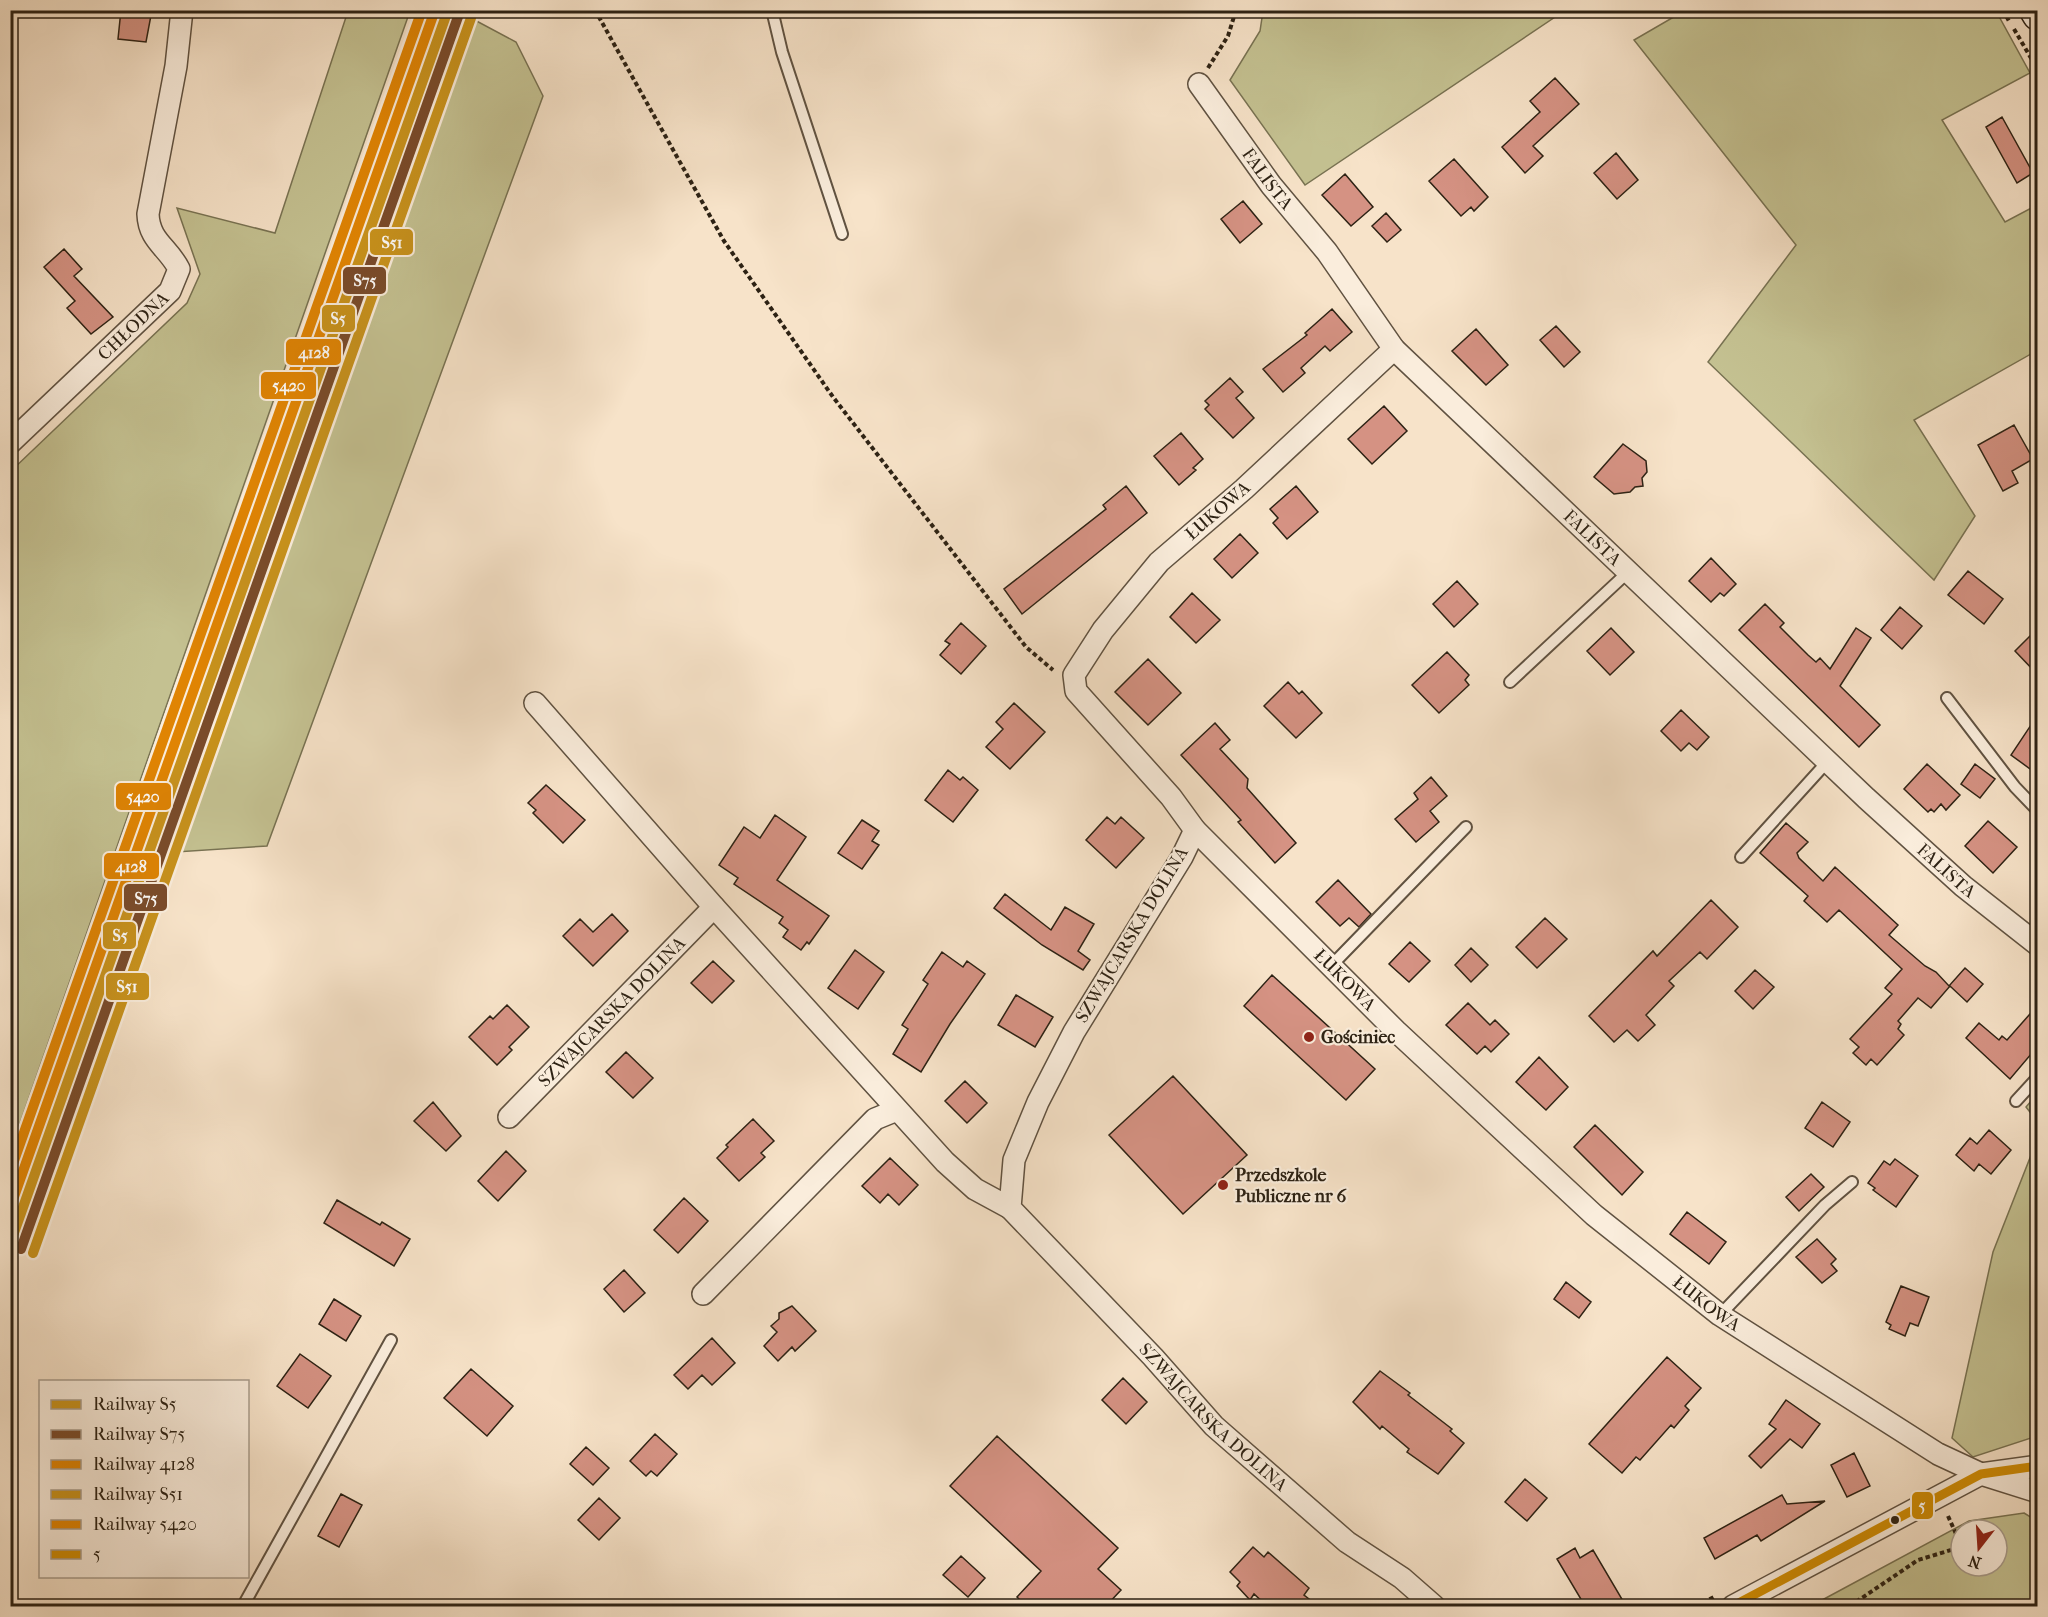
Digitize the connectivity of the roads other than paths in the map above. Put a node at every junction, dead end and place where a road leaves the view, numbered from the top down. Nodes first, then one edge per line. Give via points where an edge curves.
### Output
1 (182, 10) edge
2 (772, 10) edge
3 (2035, 10) edge
4 (2037, 15) edge
5 (1199, 84) road end
6 (842, 234) dead end
7 (1394, 349) junction
8 (10, 443) edge
9 (1627, 573) junction
10 (1510, 682) dead end
11 (1947, 698) dead end
12 (534, 703) dead end
13 (1828, 761) junction
14 (2037, 811) edge
15 (1467, 827) dead end
16 (1195, 830) junction
17 (1741, 857) dead end
18 (714, 907) junction
19 (2037, 945) edge
20 (1331, 966) junction
21 (2037, 1077) edge
22 (2016, 1101) dead end
23 (897, 1110) junction
24 (509, 1117) dead end
25 (1852, 1182) dead end
26 (1010, 1208) junction
27 (703, 1294) dead end
28 (1720, 1315) junction
29 (391, 1340) dead end
30 (2037, 1466) edge
31 (1981, 1474) junction
32 (2037, 1491) edge
33 (243, 1606) edge
34 (1434, 1606) edge
35 (1733, 1606) edge

1 - 8 street, CHŁODNA via 176,66 148,214 148,229 179,269 176,279 170,291
2 - 6 lane
3 - 4 street
5 - 7 street, FALISTA via 1271,185 1327,252
7 - 9 street, FALISTA
7 - 16 street, ŁUKOWA via 1159,562 1103,630 1074,675 1076,691 1171,797
9 - 10 lane
9 - 13 street, FALISTA
11 - 14 lane
12 - 18 street, SZWAJCARSKA DOLINA
13 - 17 lane
13 - 19 street, FALISTA via 1963,886
15 - 20 lane
16 - 20 street, ŁUKOWA
16 - 26 street, SZWAJCARSKA DOLINA via 1074,1032 1038,1102 1014,1160
18 - 23 street, SZWAJCARSKA DOLINA
18 - 24 street, SZWAJCARSKA DOLINA
20 - 28 street, ŁUKOWA via 1594,1215
21 - 22 lane
23 - 26 street, SZWAJCARSKA DOLINA via 975,1189
23 - 27 street via 875,1119
25 - 28 lane
26 - 34 street, SZWAJCARSKA DOLINA via 1214,1426 1347,1542 1402,1578
28 - 31 street, ŁUKOWA via 1938,1454
29 - 33 lane
30 - 31 street
31 - 32 street, ŁUKOWA
31 - 35 street

